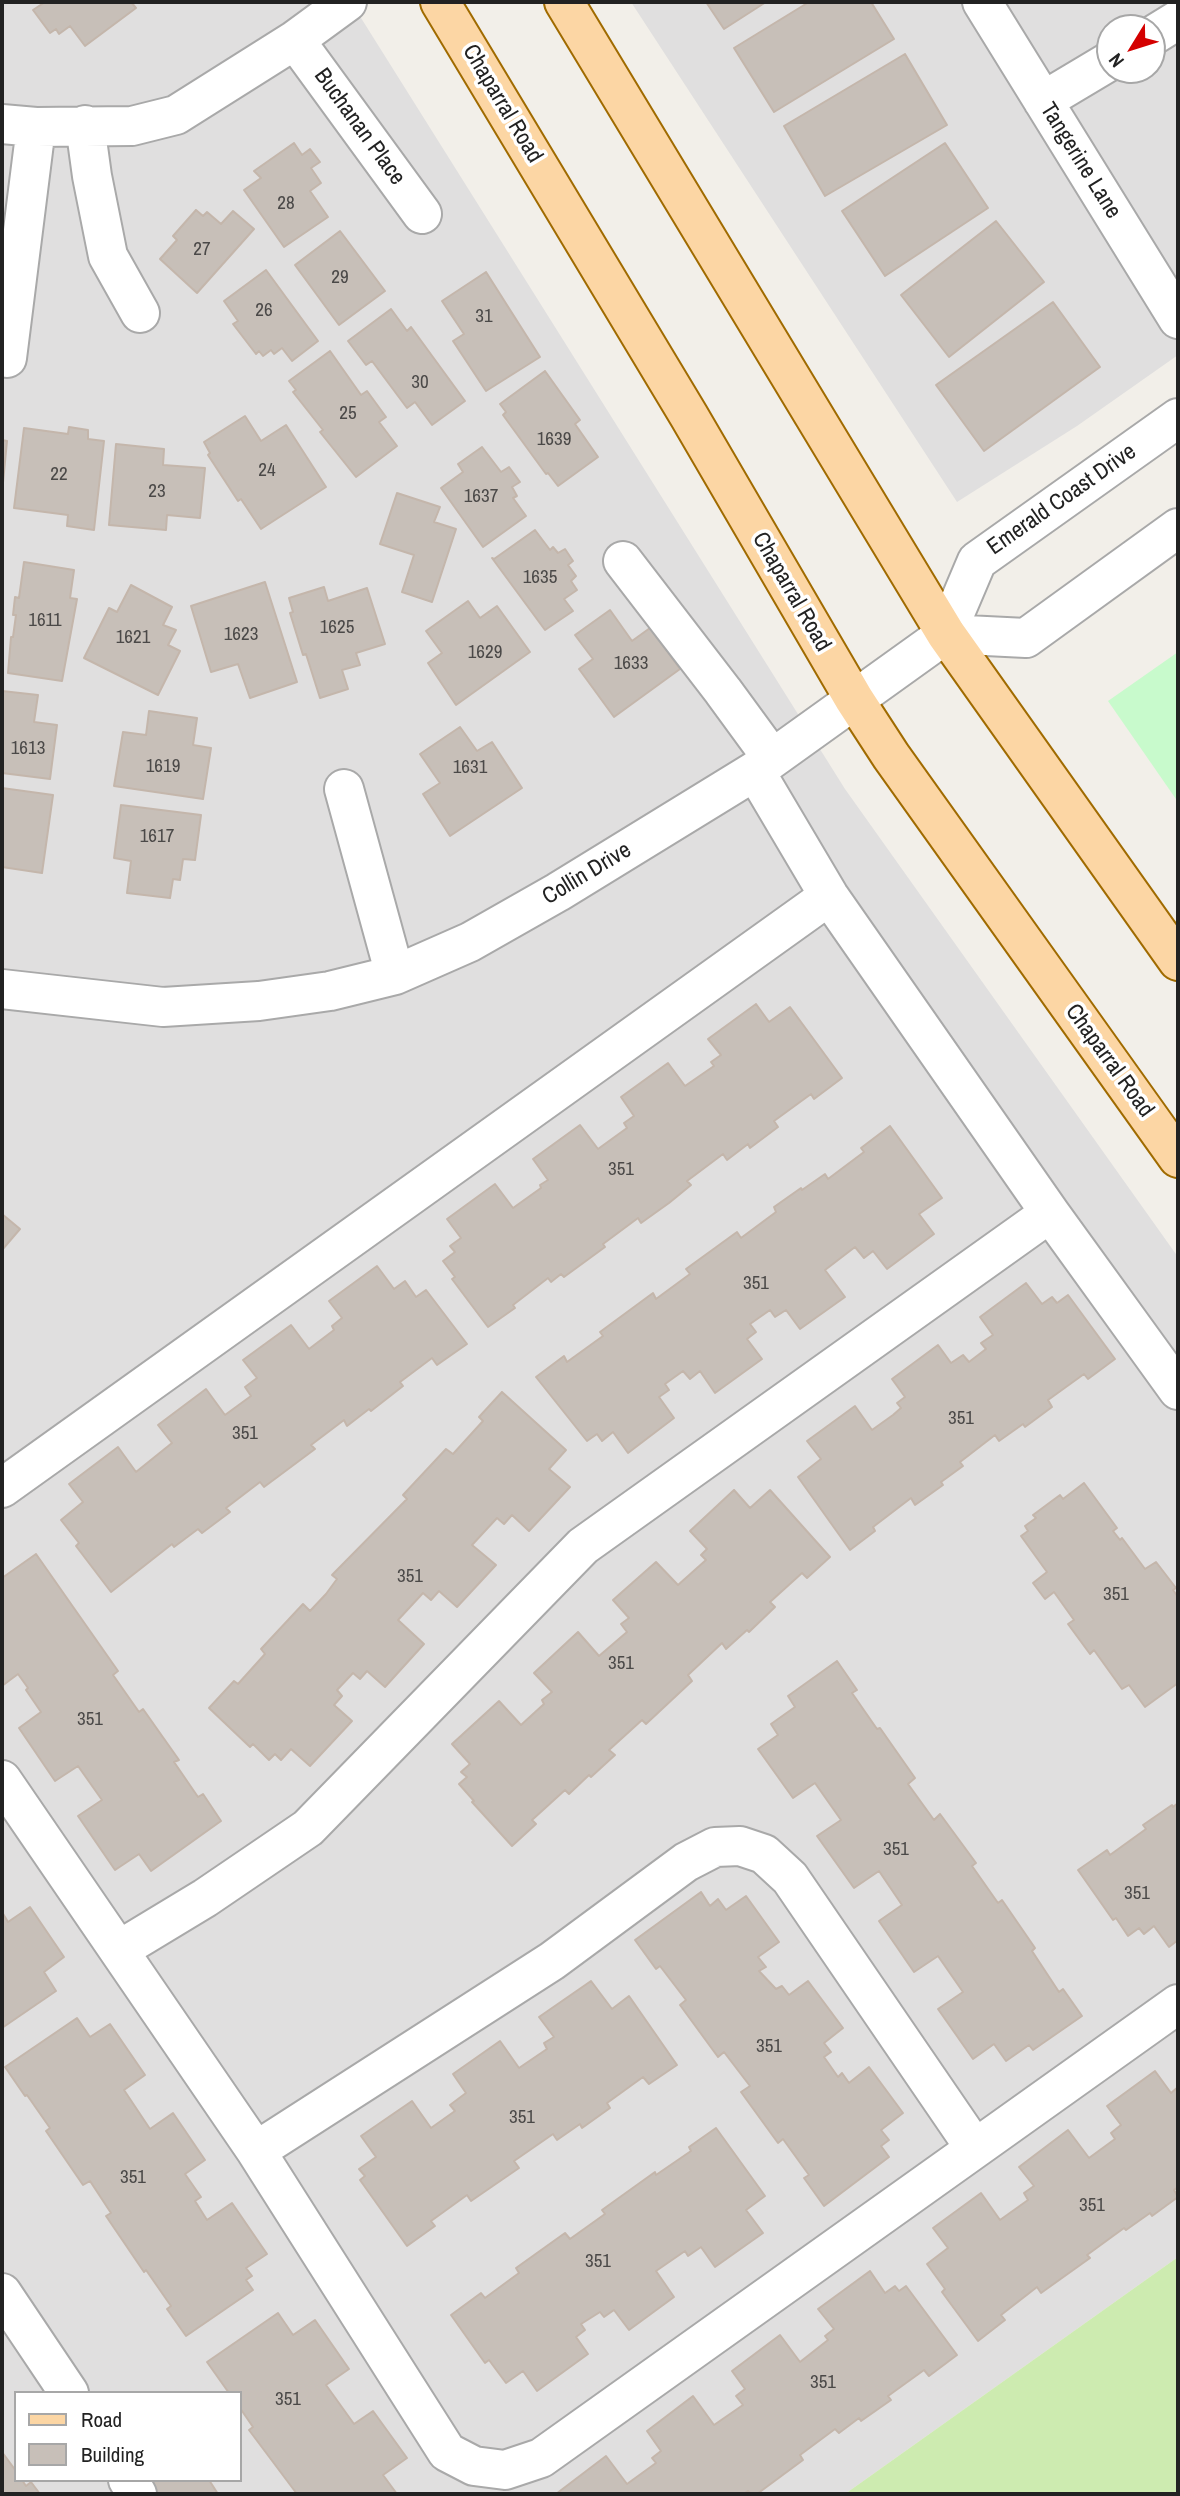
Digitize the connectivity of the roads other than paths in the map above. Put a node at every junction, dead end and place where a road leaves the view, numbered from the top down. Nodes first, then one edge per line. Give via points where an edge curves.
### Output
1 (440, 2) edge
2 (564, 2) edge
3 (982, 2) edge
4 (316, 16) edge
5 (1096, 69) edge
6 (1043, 101) junction
7 (85, 125) junction
8 (19, 126) edge
9 (422, 214) dead end
10 (140, 313) dead end
11 (1178, 319) edge
12 (7, 358) dead end
13 (1178, 418) edge
14 (1178, 528) edge
15 (623, 561) dead end
16 (946, 635) junction
17 (854, 699) junction
18 (763, 765) junction
19 (344, 789) dead end
20 (829, 896) junction
21 (1178, 961) edge
22 (395, 975) junction
23 (2, 989) edge
24 (1178, 1158) edge
25 (1049, 1213) junction
26 (1178, 1391) edge
27 (2, 1488) edge
28 (2, 1780) edge
29 (119, 1950) junction
30 (1178, 2004) edge
31 (974, 2147) junction
32 (256, 2151) junction
33 (2, 2293) edge
34 (68, 2391) edge

1 - 17 main road, Chaparral Road
2 - 16 main road
3 - 6 street, Tangerine Lane
4 - 7 street, Buchanan Place via 176,115 132,126
4 - 9 street, Buchanan Place
5 - 6 street
6 - 11 street, Tangerine Lane
7 - 8 street, Buchanan Place
7 - 10 street via 107,256
8 - 12 street, Buchanan Place
13 - 16 street, Emerald Coast Drive via 977,561
14 - 16 street via 1026,638
15 - 18 street via 723,691
16 - 17 street
16 - 21 main road
17 - 18 street, Collin Drive
17 - 24 main road, Chaparral Road
18 - 20 street via 797,843
18 - 22 street, Collin Drive via 558,892 470,942
19 - 22 street
20 - 25 street
20 - 27 street
22 - 23 street, Collin Drive via 259,1001 163,1007
25 - 26 street
25 - 29 street via 583,1546 308,1828
28 - 29 street
29 - 32 street
30 - 31 street
31 - 32 street via 790,1878 764,1854 740,1846 715,1847 686,1862 552,1961
31 - 32 street via 541,2458 505,2470 474,2466 447,2452
33 - 34 street

